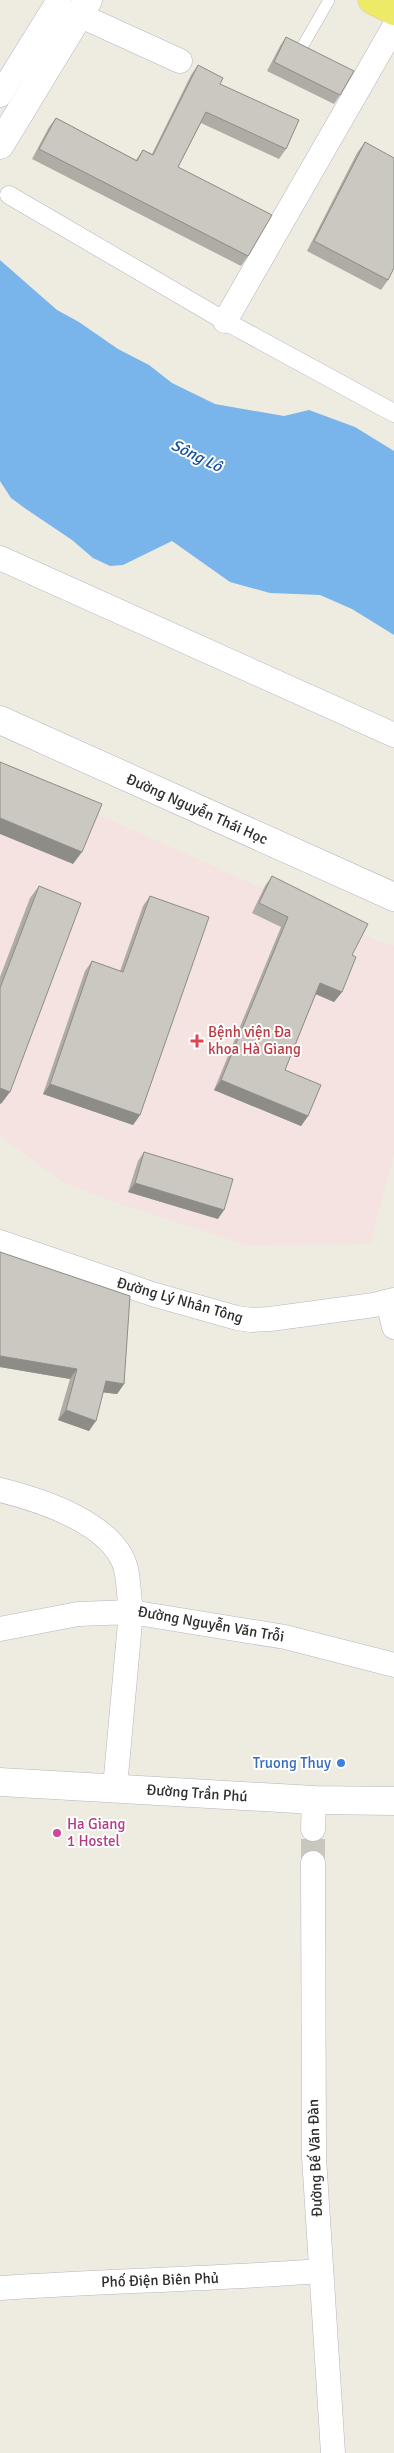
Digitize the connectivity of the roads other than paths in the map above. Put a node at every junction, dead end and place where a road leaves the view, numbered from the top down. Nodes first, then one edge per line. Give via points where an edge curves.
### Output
1 (329, 0) edge
2 (372, 0) edge
3 (75, 5) edge
4 (394, 11) edge
5 (394, 27) edge
6 (302, 49) edge
7 (180, 61) dead end
8 (0, 95) edge
9 (0, 145) edge
10 (9, 195) dead end
11 (225, 322) junction
12 (394, 413) edge
13 (0, 558) edge
14 (0, 720) edge
15 (394, 735) edge
16 (394, 897) edge
17 (0, 1242) edge
18 (391, 1301) edge
19 (394, 1327) edge
20 (0, 1490) edge
21 (131, 1612) junction
22 (0, 1629) edge
23 (394, 1665) edge
24 (0, 1782) edge
25 (115, 1787) junction
26 (314, 1800) junction
27 (394, 1802) edge
28 (313, 1829) tunnel mouth
29 (313, 1863) tunnel mouth
30 (321, 2271) junction
31 (0, 2288) edge
32 (333, 2453) edge

1 - 6 lane
2 - 4 main road
3 - 7 street
3 - 8 street
3 - 9 main road via 19,116
5 - 11 street
10 - 11 street
11 - 12 street
13 - 15 street
14 - 16 main road, Đường Nguyễn Thái Học
17 - 18 street, Đường Lý Nhân Tông via 152,1294 244,1319 270,1319
18 - 19 street
20 - 21 street, Đường Nguyễn Văn Trỗi via 76,1517 116,1547 126,1568
21 - 22 street via 78,1614
21 - 23 street, Đường Nguyễn Văn Trỗi via 285,1637
21 - 25 street
24 - 25 main road, Đường Trần Phú
25 - 26 main road, Đường Trần Phú
26 - 27 main road, Đường Trần Phú
26 - 28 street
29 - 30 street, Đường Bế Văn Đàn via 314,2157
30 - 31 street, Phố Điện Biên Phủ
30 - 32 street, Đường Bế Văn Đàn

